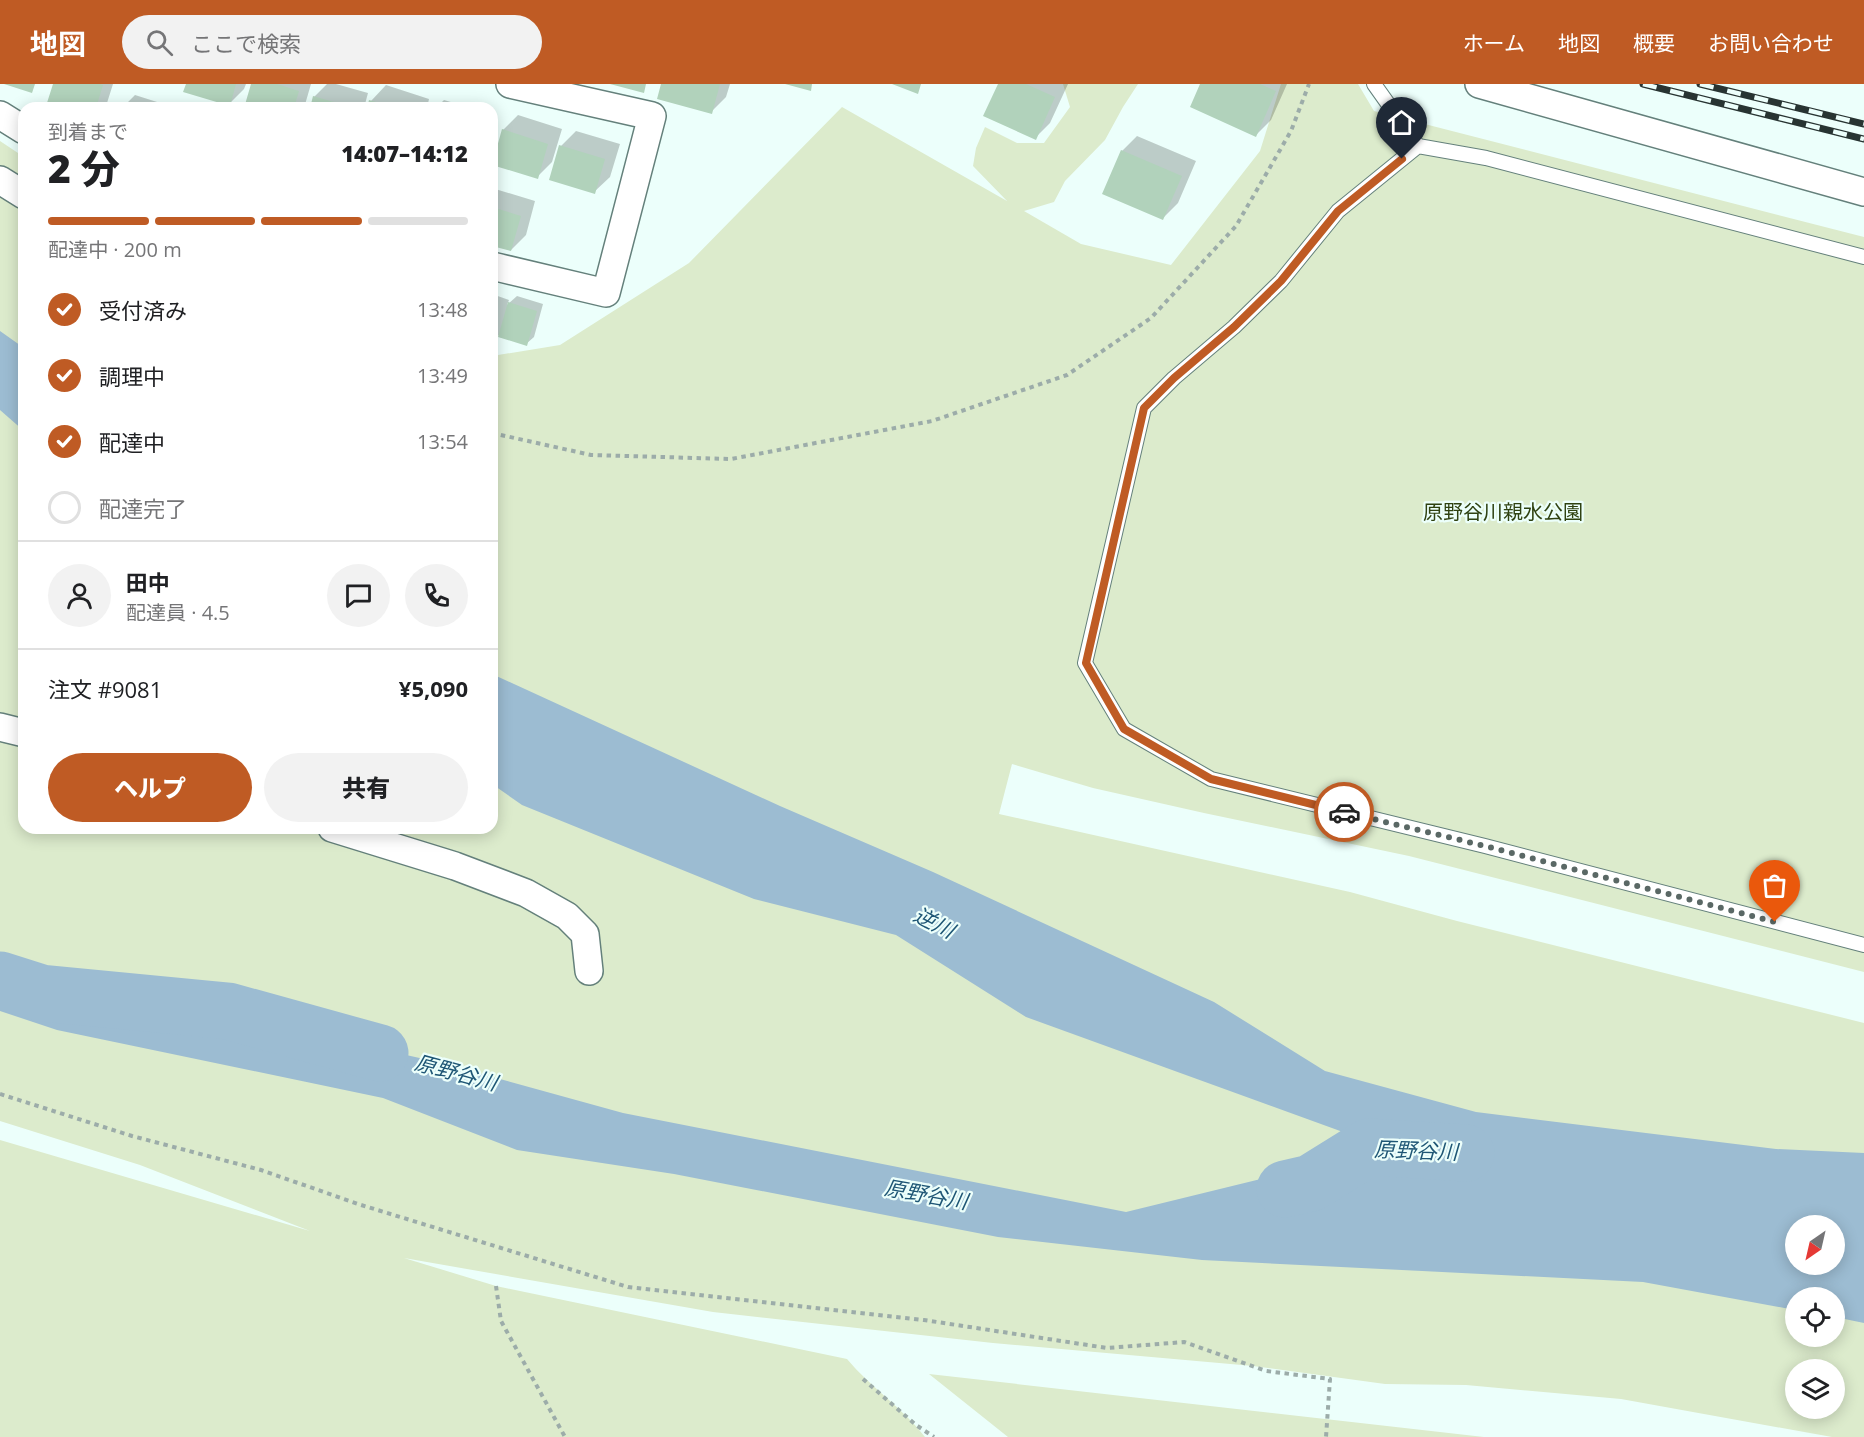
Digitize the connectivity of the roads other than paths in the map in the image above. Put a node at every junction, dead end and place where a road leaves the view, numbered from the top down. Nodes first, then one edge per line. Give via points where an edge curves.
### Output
1 (510, 84) edge
2 (1374, 84) edge
3 (1479, 84) edge
4 (0, 115) edge
5 (18, 126) edge
6 (1418, 146) junction
7 (0, 180) edge
8 (18, 191) edge
9 (1864, 192) edge
10 (1864, 257) edge
11 (498, 267) edge
12 (0, 727) edge
13 (18, 732) edge
14 (351, 834) edge
15 (1864, 945) edge
16 (590, 971) dead end

1 - 11 street via 652,116 606,293
2 - 6 lane
3 - 9 street
4 - 5 street
6 - 10 lane via 1486,158
6 - 15 lane via 1338,211 1273,288 1144,408 1086,663 1124,729 1211,779
7 - 8 street
12 - 13 street
14 - 16 street via 526,893 567,916 585,934

